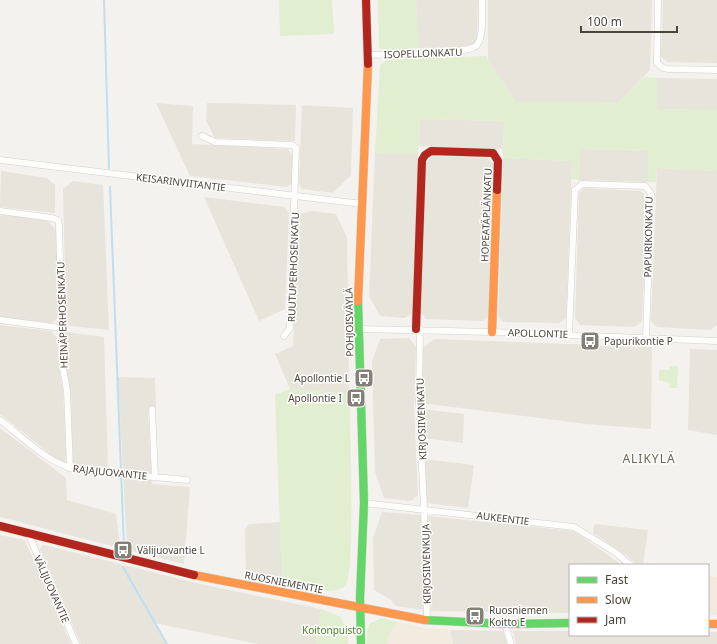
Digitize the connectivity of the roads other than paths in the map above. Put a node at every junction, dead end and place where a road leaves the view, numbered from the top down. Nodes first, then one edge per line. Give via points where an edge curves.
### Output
1 (366, 0) edge
2 (482, 0) edge
3 (658, 0) edge
4 (368, 54) junction
5 (717, 70) edge
6 (202, 136) dead end
7 (0, 160) edge
8 (295, 196) junction
9 (362, 204) junction
10 (0, 211) edge
11 (0, 320) edge
12 (61, 328) junction
13 (359, 329) junction
14 (418, 329) junction
15 (492, 332) junction
16 (569, 335) junction
17 (284, 336) dead end
18 (646, 338) junction
19 (717, 341) edge
20 (152, 409) dead end
21 (0, 420) edge
22 (70, 468) junction
23 (155, 477) junction
24 (187, 480) dead end
25 (364, 503) junction
26 (424, 508) junction
27 (0, 526) edge
28 (28, 533) junction
29 (629, 564) edge
30 (360, 606) junction
31 (426, 620) junction
32 (569, 623) edge
33 (505, 624) junction
34 (76, 644) edge
35 (361, 644) edge
36 (511, 644) edge

1 - 4 main road, POHJOISVÄYLÄ
2 - 4 street, ISOPELLONKATU via 481,38 473,49 455,52
3 - 5 street via 657,63 669,70
4 - 9 main road, POHJOISVÄYLÄ
6 - 8 street, RUUTUPERHOSENKATU via 215,142 292,145 296,148
7 - 8 street, KEISARINVIITANTIE
8 - 9 street, KEISARINVIITANTIE
8 - 17 street, RUUTUPERHOSENKATU via 290,328
9 - 13 main road, POHJOISVÄYLÄ
10 - 12 street, HEINÄPERHOSENKATU via 58,220
11 - 12 street
12 - 22 street, HEINÄPERHOSENKATU
13 - 14 street, APOLLONTIE
13 - 25 main road, POHJOISVÄYLÄ
14 - 15 street, APOLLONTIE
14 - 15 main road, HOPEATÄPLÄNKATU via 422,160 431,151 493,153 498,161
14 - 26 street, KIRJOSIIVENKATU
15 - 16 street, APOLLONTIE
16 - 18 street, APOLLONTIE
16 - 18 street, PAPURIKONKATU via 574,190 582,184 646,186 651,194
18 - 19 street, APOLLONTIE
20 - 23 street
21 - 22 street, RAJAJUOVANTIE via 46,457
22 - 23 street, RAJAJUOVANTIE
23 - 24 street, RAJAJUOVANTIE
25 - 26 street, AUKEENTIE
25 - 30 main road, POHJOISVÄYLÄ
26 - 29 street, AUKEENTIE via 574,526
26 - 31 street, KIRJOSIIVENKUJA
27 - 28 main road, RUOSNIEMENTIE
28 - 30 main road, RUOSNIEMENTIE via 194,575
28 - 34 street, VÄLIJUOVANTIE
30 - 31 main road, RUOSNIEMENTIE
30 - 35 main road, POHJOISVÄYLÄ
31 - 33 main road, RUOSNIEMENTIE
32 - 33 main road, RUOSNIEMENTIE
33 - 36 street

